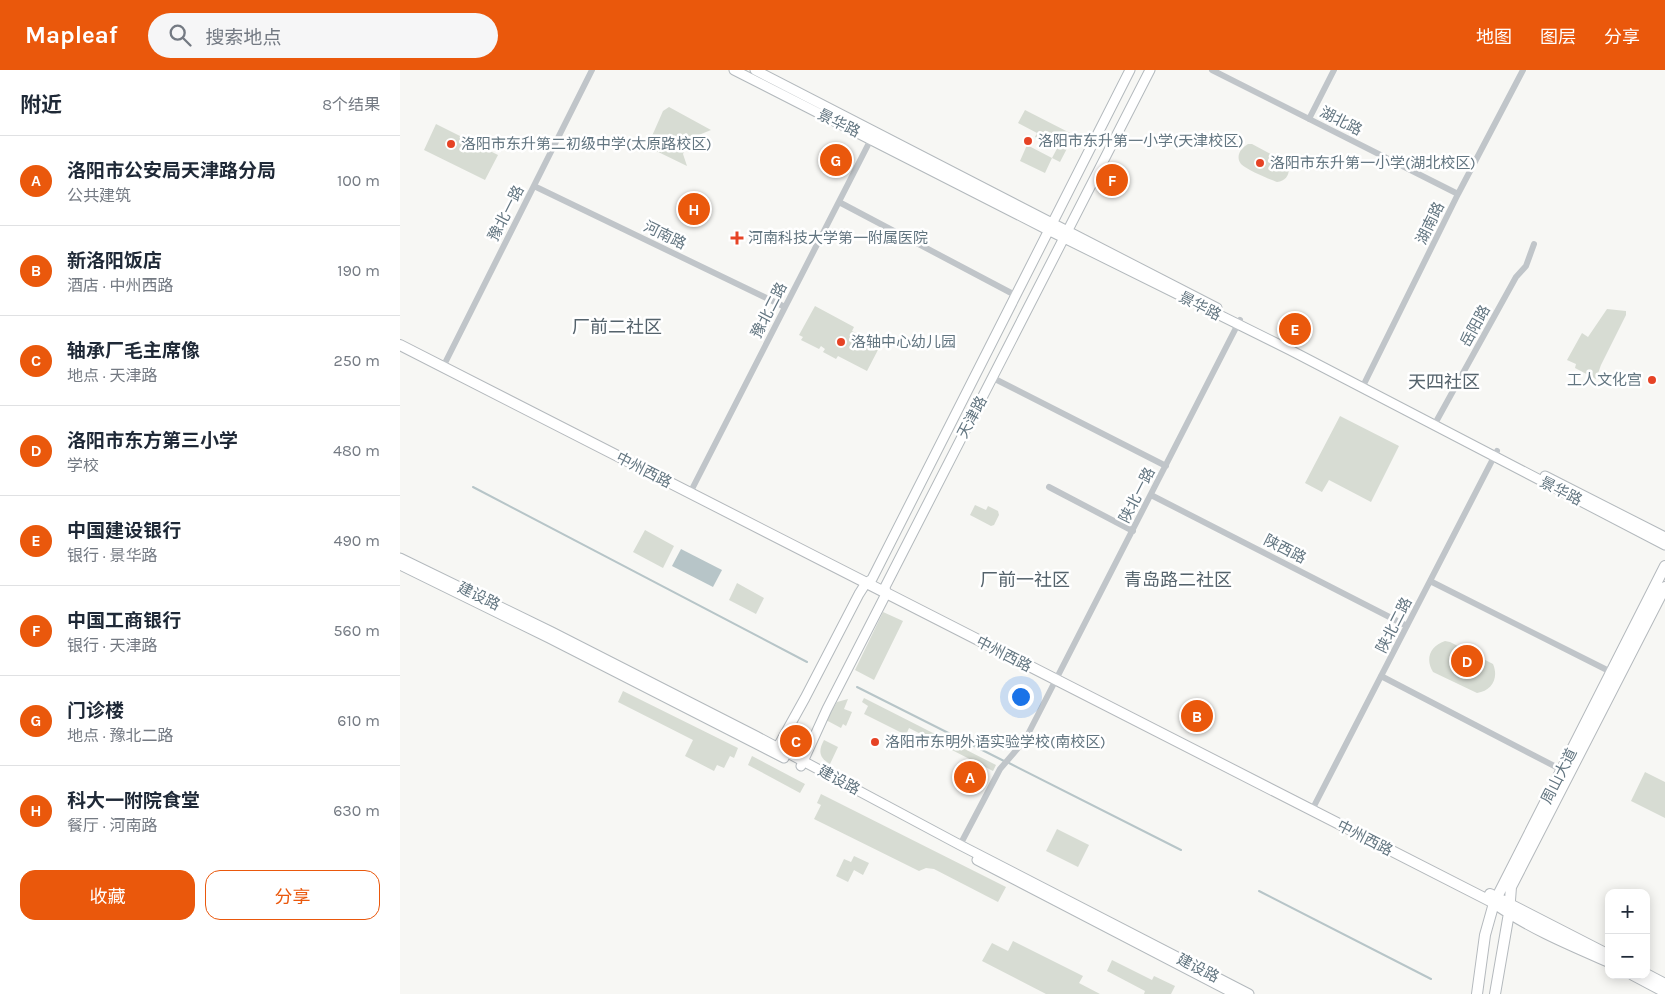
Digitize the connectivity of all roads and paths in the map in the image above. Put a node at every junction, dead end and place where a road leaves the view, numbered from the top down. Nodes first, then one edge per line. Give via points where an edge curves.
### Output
1 (592, 70) edge
2 (734, 70) edge
3 (755, 70) edge
4 (1130, 70) edge
5 (1150, 70) edge
6 (1212, 70) edge
7 (1334, 70) edge
8 (1523, 70) edge
9 (1309, 119) junction
10 (871, 139) junction
11 (534, 186) junction
12 (1458, 194) junction
13 (838, 202) junction
14 (1050, 227) junction
15 (1066, 235) junction
16 (1534, 244) dead end
17 (1015, 295) junction
18 (785, 307) junction
19 (1238, 322) junction
20 (400, 338) edge
21 (400, 345) edge
22 (445, 364) junction
23 (993, 378) junction
24 (1364, 386) junction
25 (1437, 420) junction
26 (1496, 454) junction
27 (1166, 466) junction
28 (1049, 487) dead end
29 (691, 490) junction
30 (1151, 495) junction
31 (1133, 531) junction
32 (1665, 537) edge
33 (1665, 544) edge
34 (400, 558) edge
35 (400, 565) edge
36 (1665, 566) edge
37 (869, 581) junction
38 (1430, 581) junction
39 (1665, 587) edge
40 (885, 590) junction
41 (1407, 626) junction
42 (1611, 672) junction
43 (1382, 676) junction
44 (1058, 678) junction
45 (776, 750) junction
46 (802, 763) junction
47 (1562, 770) junction
48 (1314, 808) junction
49 (960, 845) junction
50 (1495, 900) junction
51 (1509, 909) junction
52 (1605, 953) edge
53 (1605, 960) edge
54 (1650, 976) edge
55 (1641, 979) edge
56 (1665, 984) edge
57 (1665, 992) edge
58 (1235, 994) edge
59 (1249, 994) edge
60 (1477, 994) edge
61 (1495, 994) edge

1 - 11 street, 豫北一路
2 - 10 main road, 景华路
3 - 14 main road, 景华路
4 - 14 main road, 天津路
5 - 15 main road, 天津路
6 - 9 street, 湖北路
7 - 9 street
8 - 12 street, 湖南路
9 - 12 street, 湖北路
10 - 13 street, 豫北二路
10 - 14 main road, 景华路
11 - 18 street, 河南路
11 - 22 street, 豫北一路
12 - 24 street, 湖南路
13 - 17 street
13 - 18 street, 豫北二路
14 - 15 main road, 景华路
14 - 17 main road, 天津路
15 - 19 main road, 景华路
15 - 23 main road, 天津路
16 - 25 street, 岳阳路 via 1526,266 1516,278
17 - 37 main road, 天津路
18 - 29 street, 豫北二路
19 - 24 main road, 景华路
19 - 27 street, 陕北一路
20 - 22 main road, 中州西路
21 - 22 main road, 中州西路
22 - 29 main road, 中州西路
23 - 27 street
23 - 40 main road, 天津路
24 - 25 main road, 景华路
24 - 26 main road, 景华路
25 - 26 main road, 景华路
26 - 32 main road, 景华路
26 - 33 main road, 景华路
26 - 38 street, 陕北二路
27 - 30 street, 陕北一路
28 - 31 street
29 - 37 main road, 中州西路
30 - 31 street, 陕北一路
30 - 41 street, 陕西路
31 - 44 street, 陕北一路
34 - 45 main road, 建设路 via 552,632
35 - 45 main road, 建设路
36 - 42 main road, 周山大道
37 - 40 main road, 中州西路
37 - 45 main road, 天津路
38 - 41 street, 陕北二路
38 - 42 street
39 - 51 main road, 周山大道 via 1511,887
40 - 44 main road, 中州西路
40 - 46 main road, 天津路
41 - 43 street, 陕北二路
42 - 47 main road, 周山大道
43 - 47 street
43 - 48 street, 陕北二路
44 - 48 main road, 中州西路
44 - 49 street, 陕北一路 via 1025,740 1000,769
45 - 46 main road, 建设路
46 - 49 main road, 建设路
46 - 58 main road, 建设路 via 1017,882
47 - 50 main road, 周山大道
48 - 50 main road, 中州西路
49 - 59 main road, 建设路
50 - 51 main road, 中州西路
50 - 60 main road, 周山大道 via 1485,935
51 - 52 main road, 中州西路
51 - 53 main road, 中州西路 via 1557,939
51 - 61 main road, 周山大道
54 - 56 main road
55 - 57 main road

